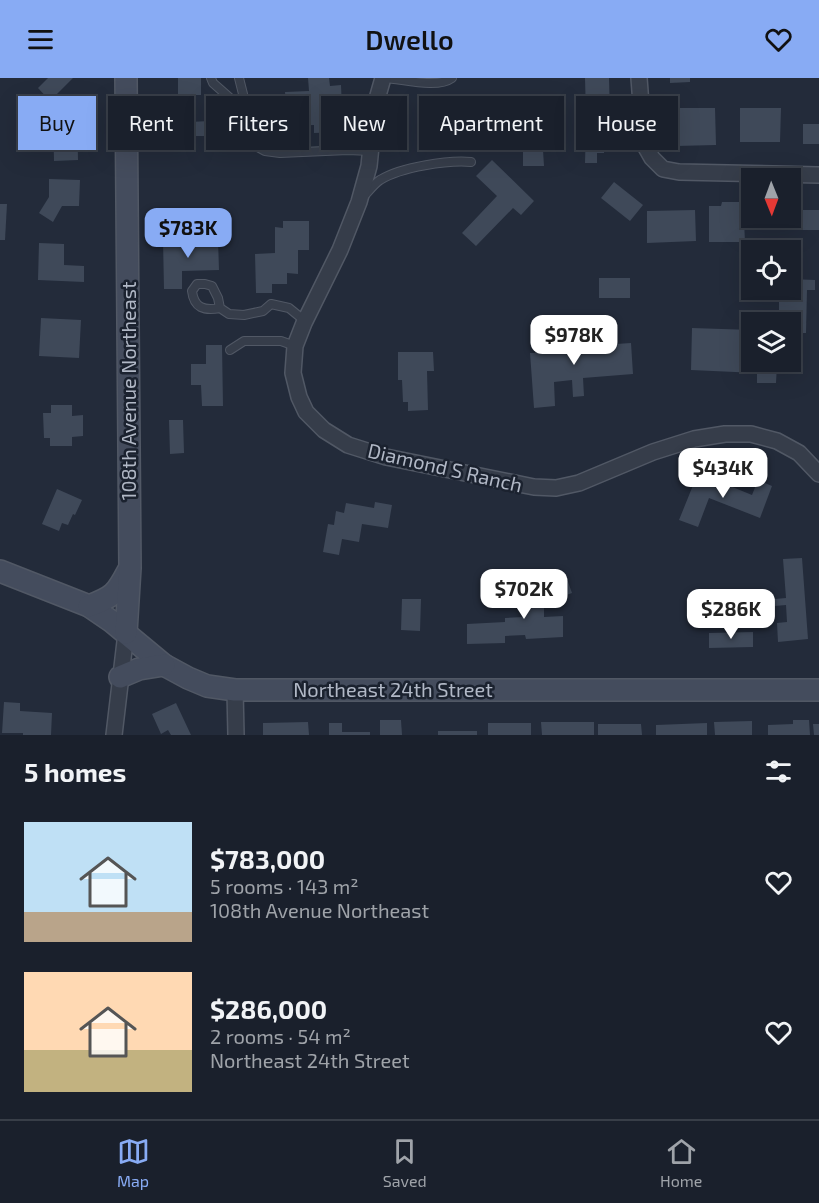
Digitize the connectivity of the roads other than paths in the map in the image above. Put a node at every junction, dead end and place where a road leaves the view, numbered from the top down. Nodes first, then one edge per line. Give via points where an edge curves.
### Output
1 (126, 78) edge
2 (211, 78) edge
3 (239, 78) edge
4 (384, 78) edge
5 (453, 78) edge
6 (639, 78) edge
7 (228, 96) edge
8 (244, 96) edge
9 (263, 150) edge
10 (370, 151) junction
11 (471, 162) dead end
12 (819, 175) edge
13 (359, 202) junction
14 (220, 308) dead end
15 (305, 321) junction
16 (295, 346) junction
17 (230, 350) dead end
18 (819, 474) edge
19 (130, 568) junction
20 (0, 571) edge
21 (89, 606) junction
22 (126, 633) junction
23 (164, 665) junction
24 (120, 677) junction
25 (235, 690) junction
26 (819, 690) edge
27 (114, 735) edge
28 (236, 735) edge

1 - 19 main road, 108th Avenue Northeast
2 - 7 lane
3 - 8 lane
4 - 5 lane via 426,83
4 - 10 street, Diamond S Ranch via 375,106
6 - 12 street via 644,144 663,169
9 - 10 lane
10 - 13 street, Diamond S Ranch
11 - 13 lane via 405,170 380,180
13 - 15 street, Diamond S Ranch
14 - 15 lane via 229,314 244,315 263,311 272,304 289,308
15 - 16 street, Diamond S Ranch
16 - 17 lane via 280,341 244,341
16 - 18 street, Diamond S Ranch via 293,373 306,412 324,430 348,445 386,457 534,488 556,488 694,439 751,434 777,441 799,453
19 - 21 main road via 113,595
19 - 22 main road, 108th Avenue Northeast
20 - 21 main road, Northeast 24th Street
21 - 22 main road, Northeast 24th Street
22 - 23 main road, Northeast 24th Street
22 - 24 street
23 - 24 main road
23 - 25 main road, Northeast 24th Street via 207,686
24 - 27 street
25 - 26 main road, Northeast 24th Street
25 - 28 street

